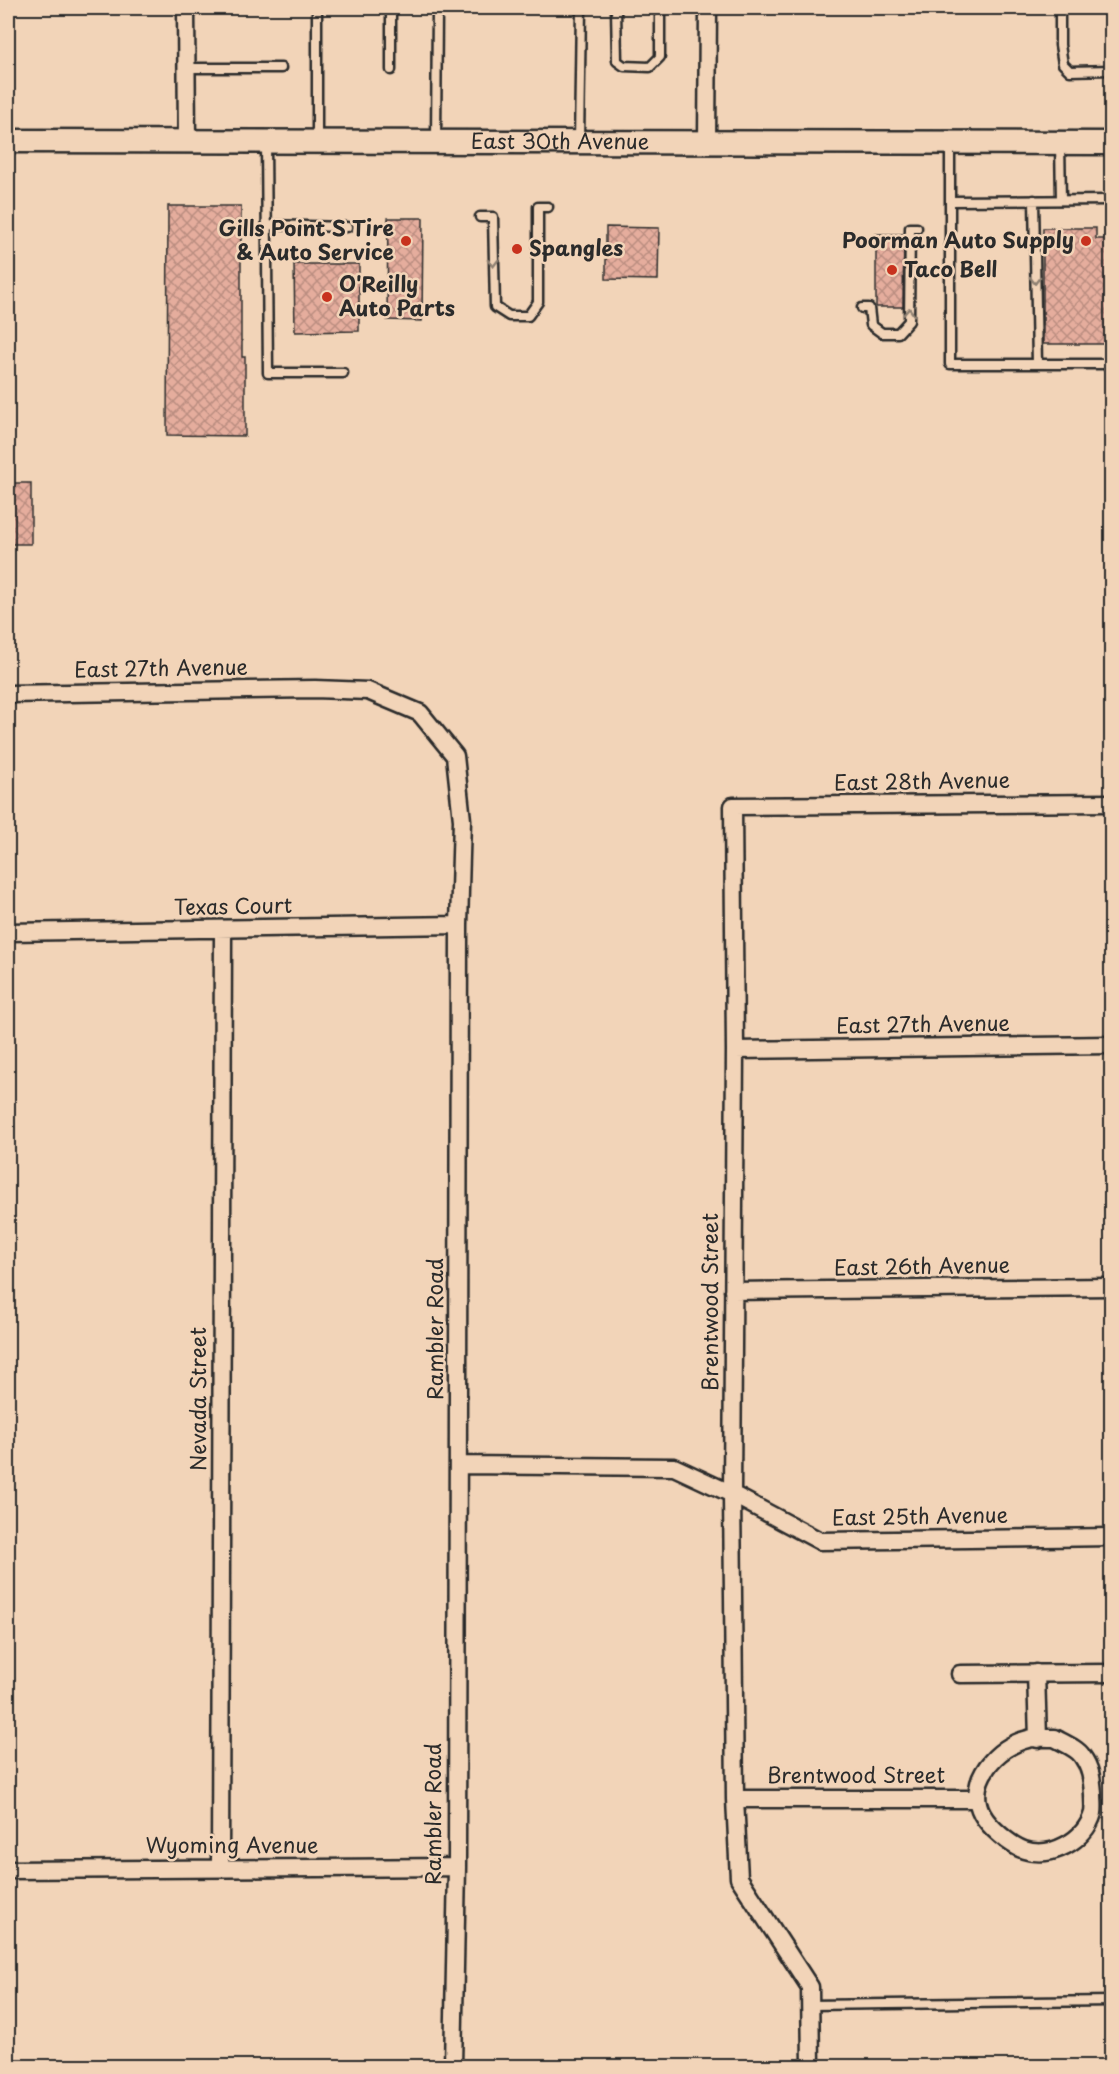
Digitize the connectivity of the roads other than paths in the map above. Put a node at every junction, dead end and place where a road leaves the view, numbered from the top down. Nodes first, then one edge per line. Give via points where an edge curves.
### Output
1 (186, 8) edge
2 (316, 8) edge
3 (391, 8) edge
4 (437, 8) edge
5 (581, 8) edge
6 (616, 8) edge
7 (660, 8) edge
8 (708, 8) edge
9 (1060, 8) edge
10 (187, 68) junction
11 (281, 68) dead end
12 (391, 70) dead end
13 (1112, 70) edge
14 (8, 141) edge
15 (187, 142) junction
16 (266, 142) junction
17 (318, 142) junction
18 (436, 142) junction
19 (579, 142) junction
20 (707, 142) junction
21 (950, 142) junction
22 (1060, 143) junction
23 (1112, 143) edge
24 (1034, 200) junction
25 (1061, 200) junction
26 (1112, 200) edge
27 (951, 201) junction
28 (548, 207) dead end
29 (480, 217) dead end
30 (267, 225) junction
31 (347, 227) dead end
32 (917, 228) dead end
33 (862, 308) dead end
34 (1037, 364) junction
35 (1112, 364) edge
36 (344, 373) dead end
37 (315, 689) joint
38 (8, 694) edge
39 (1112, 803) edge
40 (733, 806) joint
41 (459, 926) junction
42 (223, 930) junction
43 (8, 932) edge
44 (1112, 1046) edge
45 (735, 1050) junction
46 (1112, 1287) edge
47 (733, 1291) junction
48 (459, 1465) junction
49 (732, 1494) junction
50 (1112, 1537) edge
51 (1112, 1672) edge
52 (1036, 1673) junction
53 (960, 1674) dead end
54 (1038, 1739) junction
55 (735, 1798) junction
56 (977, 1799) junction
57 (457, 1867) junction
58 (220, 1868) junction
59 (8, 1870) edge
60 (1112, 2001) edge
61 (810, 2006) junction
62 (453, 2067) edge
63 (811, 2067) edge

1 - 10 street
2 - 17 lane
3 - 12 lane
4 - 18 lane
5 - 19 lane
6 - 7 lane via 617,61 624,66 650,67 660,57
8 - 20 street
9 - 13 lane via 1063,64 1070,70
10 - 11 lane
10 - 15 street
14 - 15 main road, East 30th Avenue
15 - 16 main road, East 30th Avenue
16 - 17 main road, East 30th Avenue
16 - 30 lane
17 - 18 main road, East 30th Avenue
18 - 19 main road, East 30th Avenue
19 - 20 main road, East 30th Avenue
20 - 21 main road, East 30th Avenue
21 - 22 main road, East 30th Avenue
21 - 27 lane
22 - 23 main road, East 30th Avenue
22 - 25 lane
24 - 25 lane
24 - 27 lane
24 -> 34 lane
25 - 26 lane
27 - 34 lane via 950,363
29 -> 28 lane via 493,218 495,307 509,316 528,316 538,302 538,207
30 - 31 lane
30 - 36 lane via 268,373
33 -> 32 lane via 869,308 871,325 882,333 898,333 909,321 910,228
34 - 35 lane
37 - 38 street, East 27th Avenue
37 - 41 street, Rambler Road via 368,691 420,713 454,756 462,820
39 - 40 street, East 28th Avenue
40 - 45 street, Brentwood Street
41 - 42 street, Texas Court
41 - 48 street, Rambler Road
42 - 43 street, Texas Court
42 - 58 street, Nevada Street
44 - 45 street, East 27th Avenue
45 - 47 street, Brentwood Street
46 - 47 street, East 26th Avenue
47 - 49 street, Brentwood Street
48 - 49 street, East 25th Avenue via 674,1467
48 - 57 street, Rambler Road
49 - 50 street, East 25th Avenue via 820,1541
49 - 55 street, Brentwood Street
51 - 52 street
52 - 53 street
52 - 54 street
54 - 56 street via 1005,1748 987,1765
54 - 56 street via 1055,1738 1081,1754 1092,1776 1093,1813 1079,1838 1053,1852 1024,1850 999,1834 982,1815
55 - 56 street, Brentwood Street
55 - 61 street, Brentwood Street via 739,1878 810,1987
57 - 58 street, Wyoming Avenue
57 - 62 street, Rambler Road
58 - 59 street, Wyoming Avenue
60 - 61 lane
61 - 63 street, Brentwood Street

